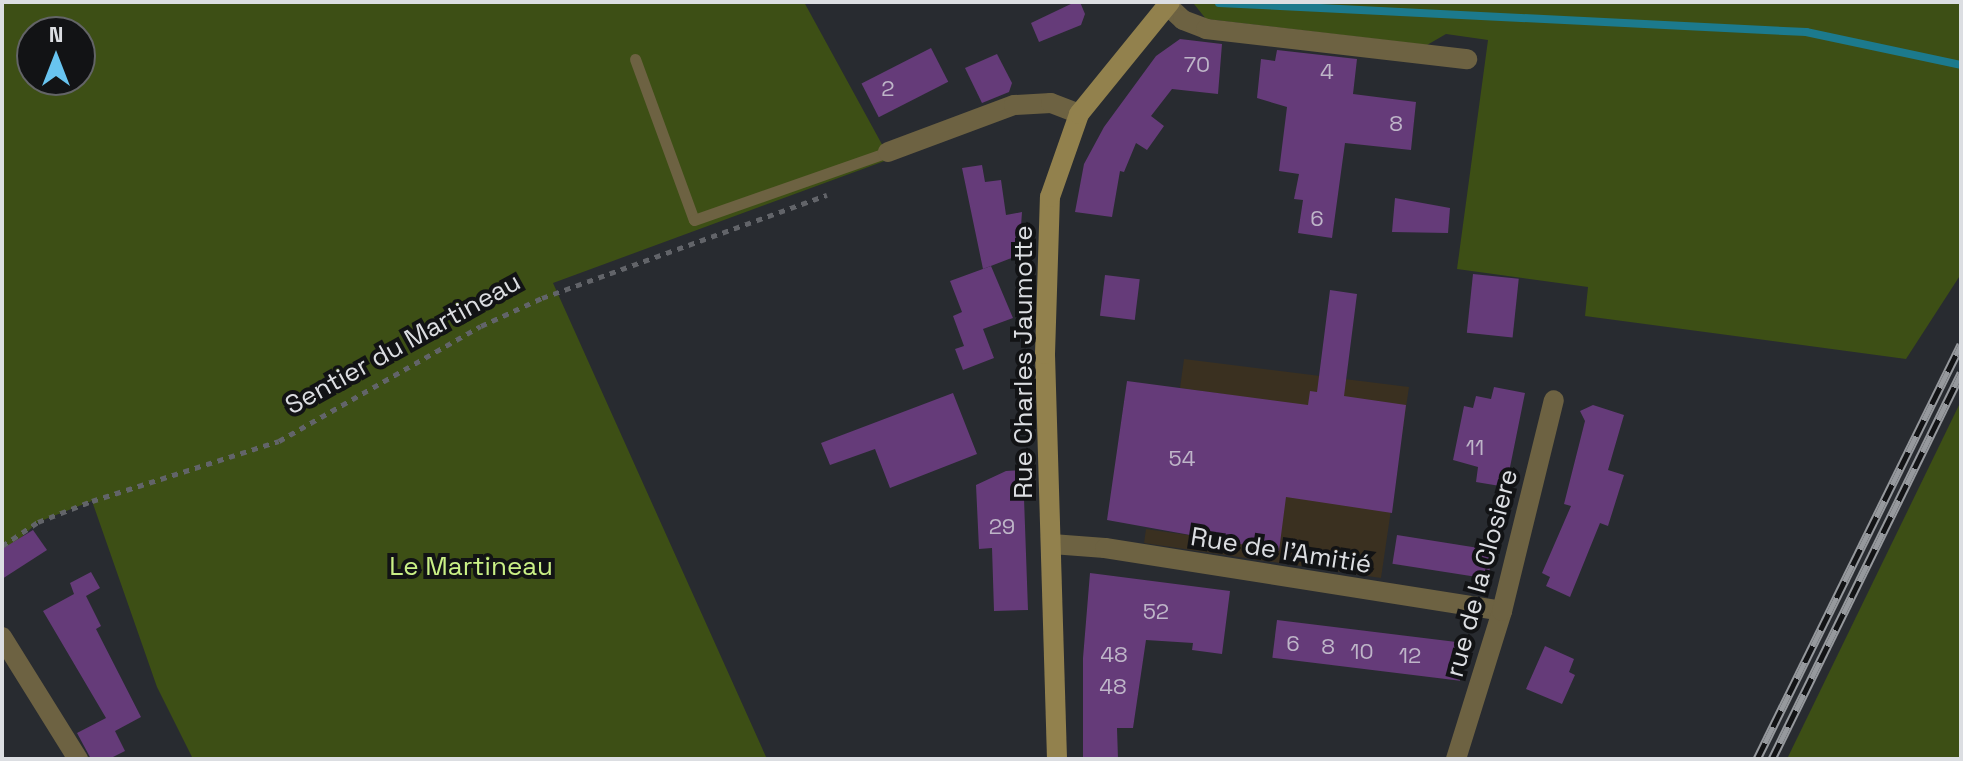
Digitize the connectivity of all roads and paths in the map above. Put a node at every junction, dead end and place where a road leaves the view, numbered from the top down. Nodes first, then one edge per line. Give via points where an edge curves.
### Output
1 (1169, 4) edge
2 (635, 59) dead end
3 (1467, 59) dead end
4 (1079, 114) junction
5 (888, 152) joint
6 (837, 190) dead end
7 (1554, 400) dead end
8 (1052, 544) junction
9 (2, 546) edge
10 (1502, 611) junction
11 (2, 637) edge
12 (78, 759) edge
13 (1057, 759) edge
14 (1456, 759) edge

1 - 3 street via 1183,20 1206,29
1 - 4 main road, Rue Charles Jaumotte
2 - 5 lane via 694,220
4 - 5 street via 1051,103 1014,105
4 - 8 main road, Rue Charles Jaumotte via 1050,197 1045,354
6 - 9 path, Sentier du Martineau via 542,298 481,326 279,441 92,501 38,522
7 - 10 street, rue de la Closiere
8 - 10 street, Rue de l'Amitié
8 - 13 main road, Rue Charles Jaumotte
10 - 14 street, rue de la Closiere
11 - 12 street

